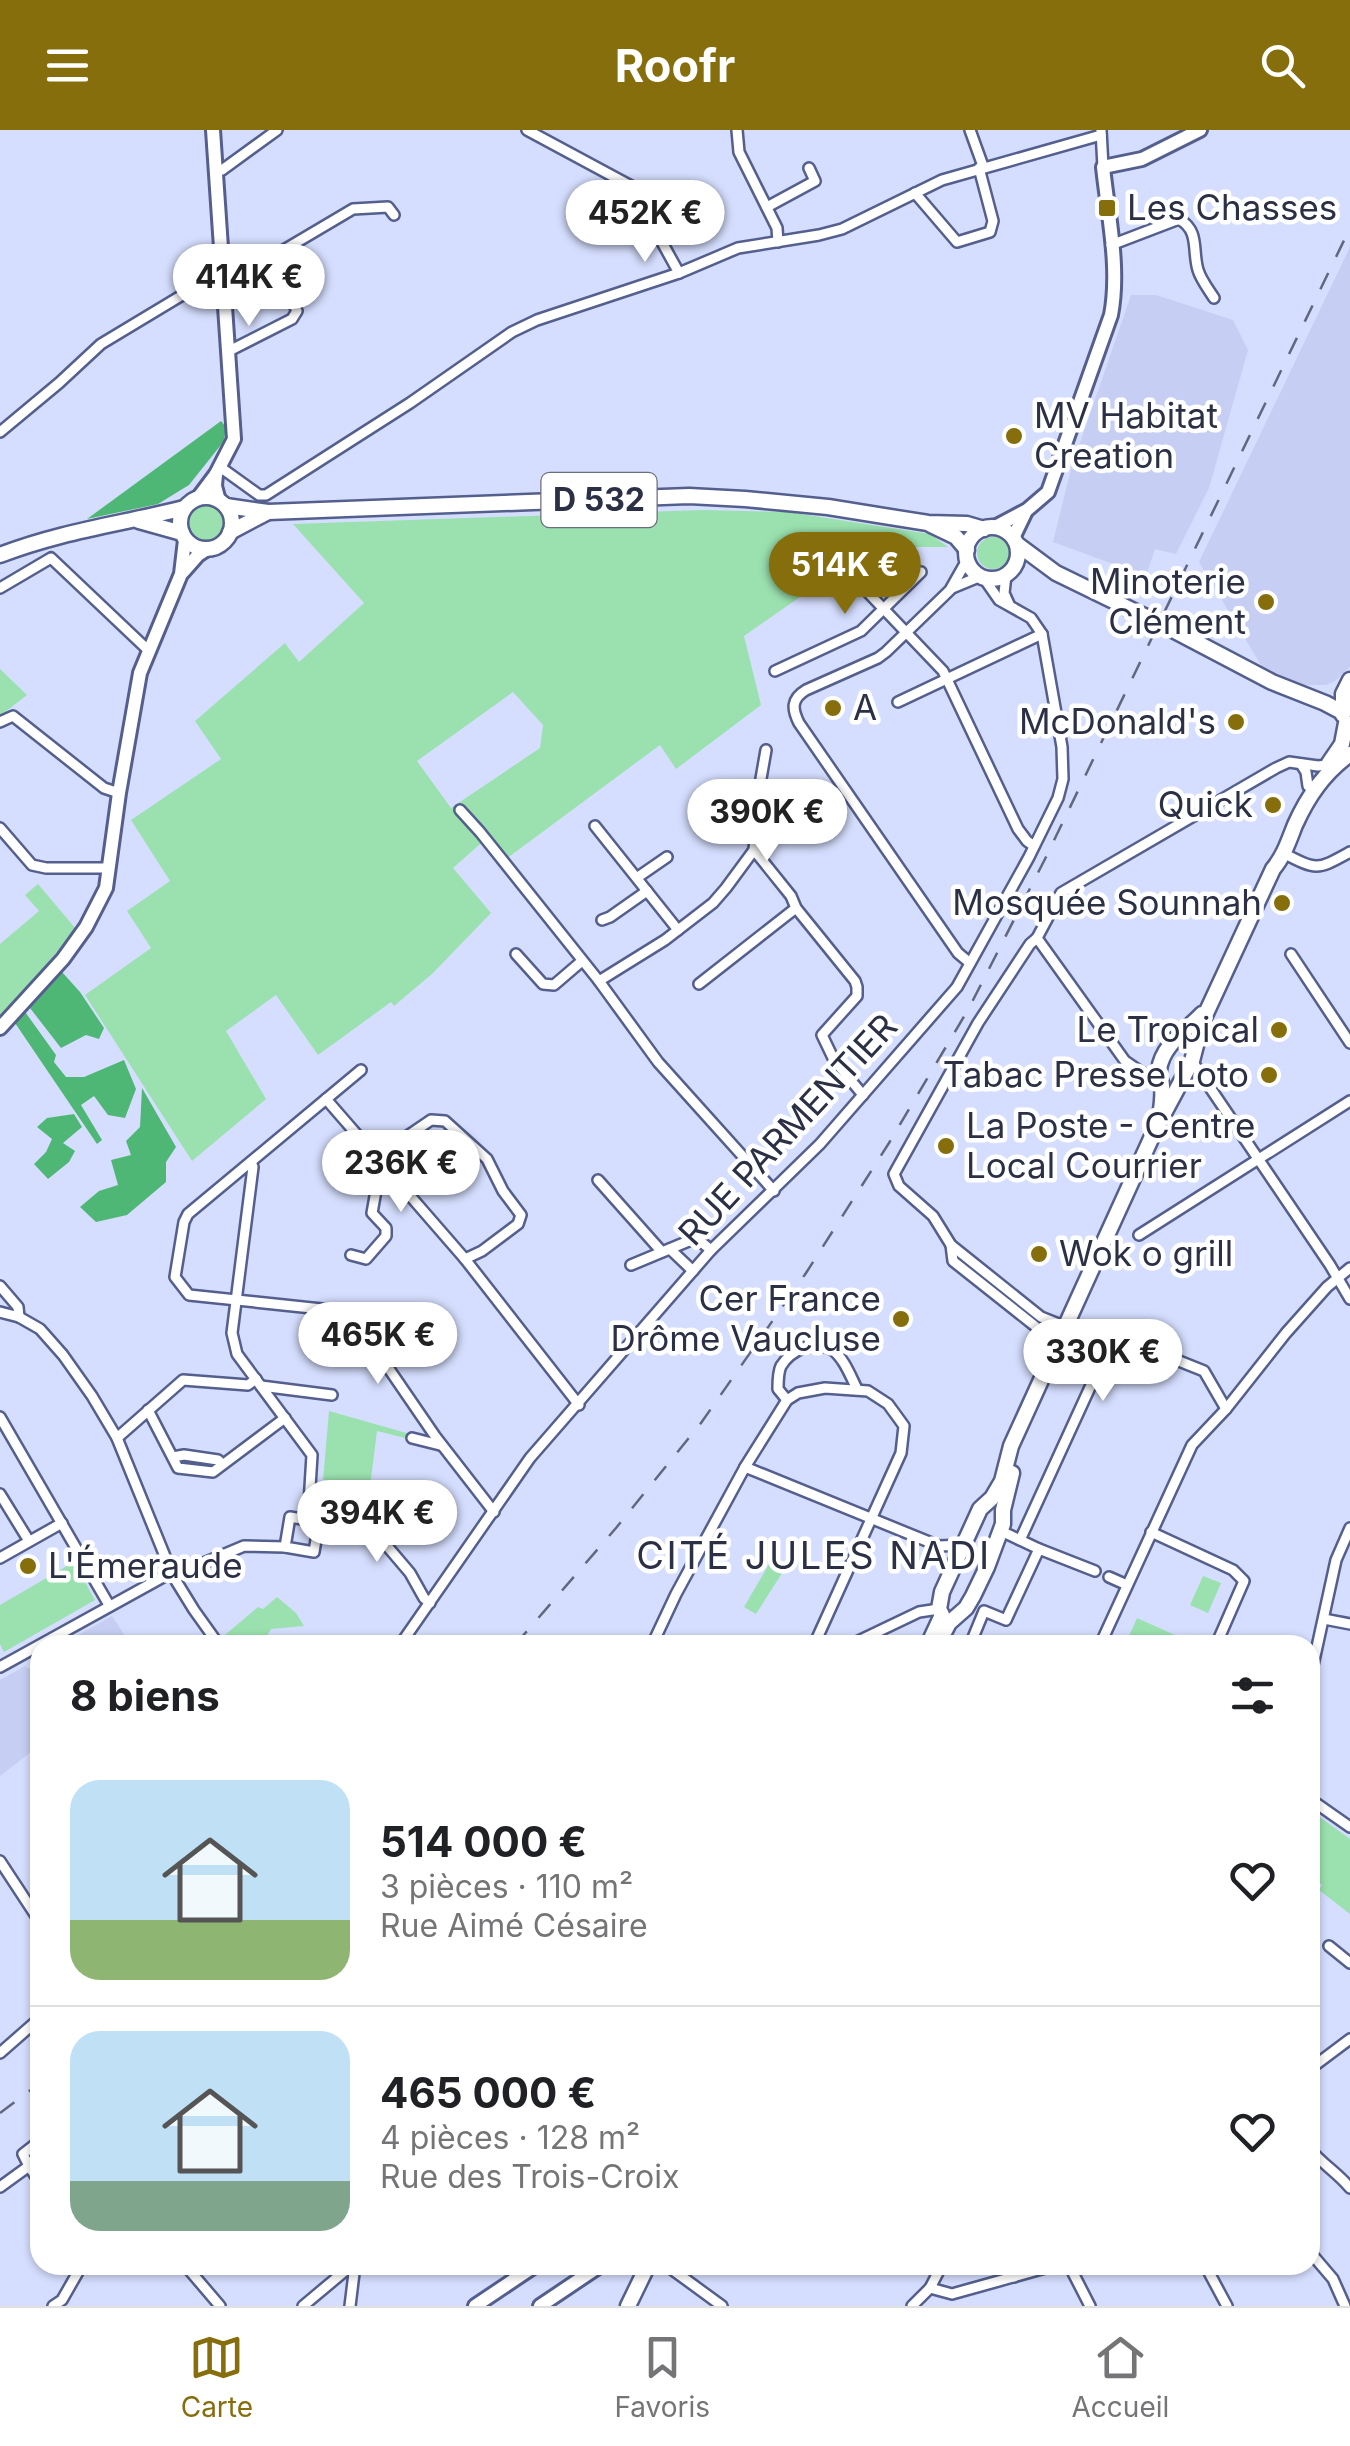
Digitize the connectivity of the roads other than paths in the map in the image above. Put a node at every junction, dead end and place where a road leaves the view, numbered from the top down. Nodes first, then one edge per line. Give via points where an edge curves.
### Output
1 (213, 130) edge
2 (277, 130) edge
3 (527, 130) edge
4 (736, 130) edge
5 (970, 130) edge
6 (1200, 130) edge
7 (1101, 132) edge
8 (981, 167) junction
9 (1103, 167) junction
10 (809, 168) dead end
11 (216, 171) junction
12 (915, 193) junction
13 (767, 207) junction
14 (394, 215) dead end
15 (778, 242) junction
16 (1111, 244) junction
17 (680, 273) junction
18 (224, 276) junction
19 (1214, 298) dead end
20 (230, 351) junction
21 (0, 432) edge
22 (218, 471) junction
23 (198, 498) junction
24 (222, 503) junction
25 (184, 508) junction
26 (1027, 510) junction
27 (268, 512) junction
28 (136, 520) junction
29 (928, 523) junction
30 (989, 528) junction
31 (230, 532) junction
32 (184, 537) junction
33 (1015, 541) junction
34 (207, 549) junction
35 (0, 555) edge
36 (967, 555) junction
37 (921, 572) dead end
38 (1009, 572) junction
39 (1056, 573) junction
40 (181, 574) junction
41 (842, 574) dead end
42 (982, 577) junction
43 (0, 588) edge
44 (950, 590) junction
45 (1010, 606) junction
46 (884, 609) junction
47 (906, 633) junction
48 (1042, 634) junction
49 (148, 650) junction
50 (775, 671) dead end
51 (948, 679) junction
52 (1348, 683) edge
53 (1296, 692) junction
54 (898, 702) dead end
55 (0, 722) edge
56 (1346, 722) edge
57 (766, 750) dead end
58 (1350, 754) edge
59 (1301, 764) junction
60 (1327, 764) junction
61 (1308, 786) junction
62 (119, 793) junction
63 (460, 810) dead end
64 (595, 826) dead end
65 (0, 828) edge
66 (1034, 846) junction
67 (754, 850) junction
68 (1350, 852) edge
69 (1284, 853) junction
70 (666, 857) dead end
71 (109, 868) junction
72 (1273, 869) junction
73 (638, 878) junction
74 (647, 890) junction
75 (796, 908) junction
76 (602, 920) dead end
77 (678, 930) junction
78 (1037, 938) junction
79 (516, 954) dead end
80 (1291, 954) dead end
81 (582, 961) junction
82 (970, 964) junction
83 (599, 981) junction
84 (699, 984) dead end
85 (0, 1028) edge
86 (1189, 1039) junction
87 (1350, 1043) edge
88 (1192, 1061) junction
89 (360, 1070) dead end
90 (1204, 1080) junction
91 (1171, 1081) junction
92 (863, 1096) junction
93 (326, 1099) junction
94 (1350, 1101) edge
95 (1259, 1160) junction
96 (251, 1162) junction
97 (384, 1167) junction
98 (598, 1180) dead end
99 (774, 1191) junction
100 (1138, 1235) dead end
101 (666, 1250) junction
102 (711, 1250) junction
103 (351, 1256) dead end
104 (465, 1259) junction
105 (631, 1265) dead end
106 (1350, 1268) edge
107 (693, 1271) junction
108 (1336, 1277) junction
109 (0, 1286) edge
110 (1350, 1299) edge
111 (236, 1300) junction
112 (0, 1312) edge
113 (19, 1317) junction
114 (1038, 1322) junction
115 (1066, 1327) junction
116 (1056, 1348) junction
117 (258, 1383) junction
118 (857, 1389) junction
119 (332, 1395) dead end
120 (787, 1400) junction
121 (579, 1404) junction
122 (1226, 1408) junction
123 (148, 1410) junction
124 (0, 1417) edge
125 (285, 1418) junction
126 (1022, 1424) junction
127 (116, 1438) junction
128 (412, 1438) dead end
129 (443, 1446) junction
130 (745, 1467) junction
131 (0, 1494) edge
132 (987, 1504) junction
133 (1003, 1510) junction
134 (494, 1512) junction
135 (870, 1518) junction
136 (308, 1520) junction
137 (319, 1522) junction
138 (62, 1523) junction
139 (1350, 1528) edge
140 (1001, 1531) junction
141 (1151, 1532) junction
142 (1020, 1540) junction
143 (29, 1541) junction
144 (963, 1545) junction
145 (939, 1546) junction
146 (285, 1547) junction
147 (1039, 1549) junction
148 (0, 1558) edge
149 (954, 1563) junction
150 (1095, 1571) dead end
151 (172, 1574) junction
152 (1109, 1577) dead end
153 (1127, 1585) junction
154 (430, 1603) junction
155 (109, 1605) junction
156 (941, 1612) junction
157 (1324, 1619) junction
158 (1350, 1624) edge
159 (57, 1635) edge
160 (211, 1635) edge
161 (407, 1635) edge
162 (657, 1635) edge
163 (818, 1635) edge
164 (871, 1635) edge
165 (932, 1635) edge
166 (939, 1635) edge
167 (974, 1635) edge
168 (1104, 1635) edge
169 (1220, 1635) edge
170 (1320, 1636) edge
171 (30, 1651) edge
172 (0, 1668) edge
173 (1320, 1806) edge
174 (1350, 1827) edge
175 (0, 1861) edge
176 (30, 1907) edge
177 (1329, 1946) dead end
178 (1350, 1963) edge
179 (30, 2026) edge
180 (1350, 2039) edge
181 (0, 2052) edge
182 (1320, 2062) edge
183 (30, 2149) edge
184 (1320, 2161) edge
185 (29, 2166) joint
186 (0, 2187) edge
187 (1350, 2188) edge
188 (1320, 2263) edge
189 (76, 2275) edge
190 (194, 2275) edge
191 (341, 2275) edge
192 (352, 2275) edge
193 (521, 2275) edge
194 (587, 2275) edge
195 (634, 2275) edge
196 (643, 2275) edge
197 (680, 2275) edge
198 (937, 2275) edge
199 (1021, 2275) edge
200 (1074, 2275) edge
201 (1210, 2275) edge
202 (1014, 2277) joint
203 (930, 2288) junction
204 (54, 2306) edge
205 (220, 2306) edge
206 (304, 2306) edge
207 (350, 2306) edge
208 (475, 2306) edge
209 (540, 2306) edge
210 (625, 2306) edge
211 (722, 2306) edge
212 (912, 2306) edge
213 (1090, 2306) edge
214 (1227, 2306) edge
215 (1346, 2306) edge

1 - 11 street
2 - 11 street
3 - 17 street via 631,186
4 - 13 street via 739,152
5 - 8 street
6 - 9 street via 1142,158
7 - 8 street
7 - 9 street
8 - 12 street
8 - 12 street via 994,221 990,232 957,242
9 - 16 street
10 - 13 street via 816,181
11 - 18 street
12 - 15 street via 842,229
13 - 15 street
14 - 20 street via 388,206 353,209 282,251 283,284 296,311
15 - 17 street via 738,248
16 - 19 street via 1179,220 1193,231 1198,273
16 - 26 street via 1111,315 1048,492
17 - 22 street via 512,332 266,496
18 - 20 street
18 - 21 street via 101,344
20 - 22 street via 234,440
22 - 23 street
22 - 24 street
23 - 24 main road
23 - 25 main road
24 - 27 main road, D 532
24 - 31 main road
25 - 28 main road
25 - 32 main road
26 - 30 street
26 - 33 street
27 - 29 main road, D 532 via 690,496
27 - 31 main road, D 532
28 - 32 main road
28 - 35 main road via 57,535
29 - 30 main road, D 532
29 - 36 main road, D 532 via 951,534
30 - 33 main road
30 - 36 main road via 972,537
31 - 34 main road
32 - 34 main road
32 - 40 street
33 - 38 main road via 1017,561
33 - 39 main road
34 - 40 street
36 - 42 main road
36 - 44 street
37 - 46 street
38 - 39 main road
38 - 42 main road
38 - 45 street via 1004,593
39 - 53 main road
40 - 49 street
41 - 46 street
42 - 44 street
42 - 45 street
43 - 49 street via 51,558
44 - 47 street
45 - 48 street
46 - 47 street
46 - 50 street via 860,631
47 - 51 street
47 - 82 street via 878,658 799,694 793,710
48 - 51 street
48 - 66 street, RUE PARMENTIER via 1064,762 1058,798
49 - 62 street
51 - 54 street
51 - 66 street via 1018,829
52 - 53 main road
52 - 56 main road via 1341,703
53 - 56 main road
55 - 62 street via 13,716
56 - 60 main road via 1342,744
57 - 67 street
58 - 69 main road via 1314,789
59 - 60 street
59 - 61 street
59 - 78 street via 1276,768 1061,893
60 - 61 main road
61 - 72 main road
62 - 71 street
63 - 81 street
64 - 73 street
65 - 71 street via 32,864
66 - 82 street, RUE PARMENTIER
67 - 75 street
67 - 77 street via 713,904
68 - 69 street via 1314,868
69 - 72 main road
70 - 73 street
71 - 85 street via 86,928
72 - 86 main road
73 - 74 street
74 - 76 street
74 - 77 street
75 - 84 street
75 - 92 street via 857,987 857,996 822,1035
77 - 83 street
78 - 91 street via 1125,1061
78 - 114 street via 985,1011 894,1174 951,1245
79 - 81 street via 542,984 554,985
80 - 87 street
81 - 83 street
82 - 92 street, RUE PARMENTIER
83 - 99 street via 658,1062
86 - 88 main road via 1196,1053
86 - 91 main road via 1171,1043 1159,1067
88 - 90 street
88 - 91 main road
89 - 93 street
90 - 91 street
90 - 95 street
91 - 115 main road
92 - 99 street, RUE PARMENTIER
93 - 96 street
93 - 97 street
94 - 95 street
95 - 100 street
95 - 108 street
96 - 111 street
96 - 111 street via 188,1214 175,1278 189,1295
97 - 103 street via 372,1213 388,1232 366,1258
97 - 104 street
97 - 104 street via 406,1137 432,1120 446,1121 486,1158 521,1215 518,1224
98 - 101 street
99 - 102 street, RUE PARMENTIER
101 - 102 street via 691,1240
101 - 105 street
101 - 107 street
102 - 107 street, RUE PARMENTIER
104 - 121 street
106 - 108 street
107 - 121 street, RUE PARMENTIER
108 - 110 street
108 - 122 street
109 - 113 street
111 - 117 street via 233,1344
111 - 129 street via 350,1312
112 - 113 street
113 - 127 street via 63,1355
114 - 115 street
114 - 116 street
115 - 116 main road
116 - 126 main road
117 - 119 street
117 - 123 street via 182,1380
117 - 125 street
118 - 120 street via 825,1388
118 - 120 street via 833,1350 813,1345 779,1368 778,1389
118 - 135 street via 888,1404 904,1426 900,1453
120 - 130 street
121 - 134 street, RUE PARMENTIER via 530,1458
122 - 141 street via 1192,1445
122 - 142 street via 1204,1371 1114,1335
123 - 125 street via 178,1468 213,1472
123 - 127 street
124 - 138 street
125 - 136 street via 312,1455
126 - 132 main road
126 - 133 main road
127 - 151 street
128 - 129 street
129 - 134 street
130 - 135 street
130 - 162 street
131 - 143 street
132 - 133 main road
132 - 144 main road
133 - 140 main road
134 - 154 street, RUE PARMENTIER
135 - 145 street
135 - 163 street
136 - 137 street
136 - 146 street via 290,1517
137 - 146 street via 314,1552
137 - 154 street via 376,1533
138 - 143 street
138 - 155 street
139 - 157 street
140 - 142 street
140 - 156 main road via 966,1608
141 - 153 street
141 - 169 street via 1234,1570 1244,1581
142 - 147 street
143 - 148 street
144 - 145 street
144 - 149 main road
145 - 149 street
146 - 151 street via 244,1546
147 - 150 street
147 - 167 street via 1006,1620 984,1611
149 - 156 main road
151 - 155 street
151 - 160 street
152 - 153 street
153 - 168 street
154 - 161 street, RUE PARMENTIER
155 - 159 street
156 - 164 street via 918,1612
156 - 165 main road
156 - 166 main road
157 - 158 street
157 - 170 street
171 - 172 street
173 - 174 street
175 - 176 street
177 - 178 street
179 - 181 street
180 - 182 street
183 - 185 street via 23,2154
184 - 187 street
185 - 186 street
188 - 215 street
189 - 204 street
190 - 205 street
191 - 206 street
192 - 207 street
193 - 208 street
194 - 209 street
195 - 210 main road
196 - 210 main road
197 - 211 street
198 - 203 street
199 - 202 street
200 - 213 street
201 - 214 street
202 - 203 street via 952,2294
203 - 212 street

